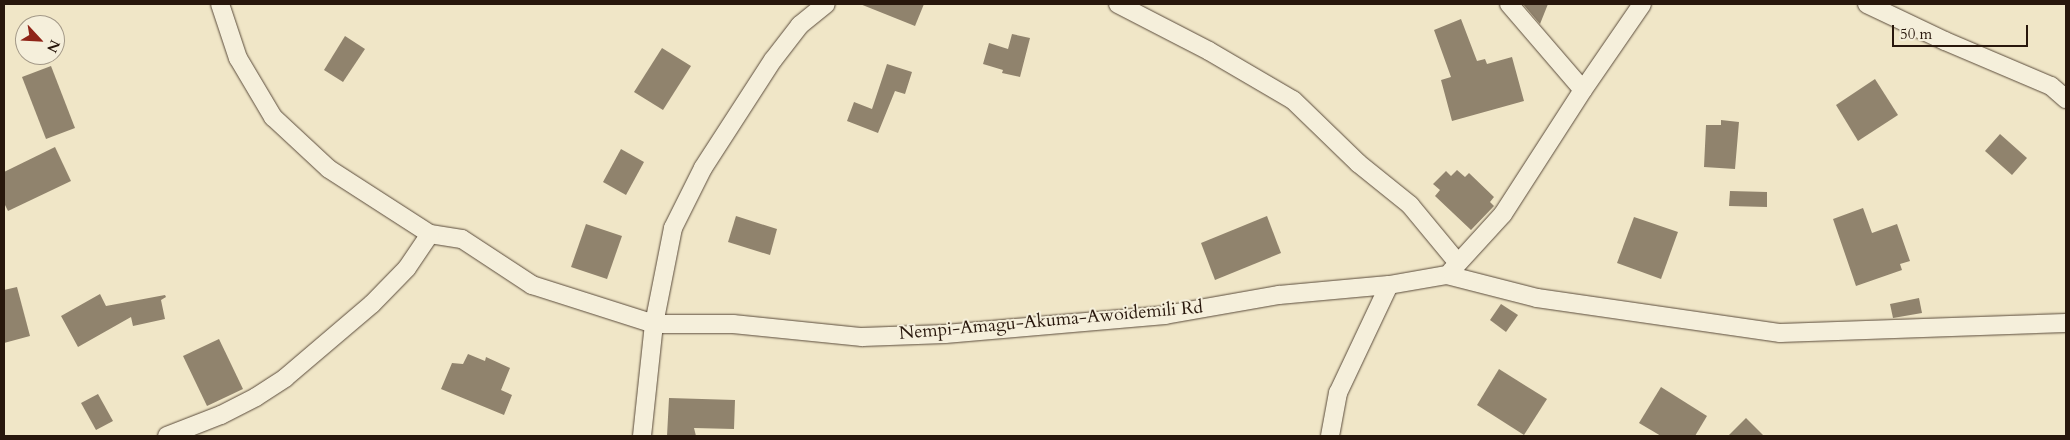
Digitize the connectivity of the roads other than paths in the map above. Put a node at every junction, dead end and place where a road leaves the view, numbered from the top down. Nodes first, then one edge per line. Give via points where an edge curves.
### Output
1 (220, 4) edge
2 (826, 4) edge
3 (1118, 4) edge
4 (1509, 4) edge
5 (1642, 4) edge
6 (1867, 4) edge
7 (1583, 90) junction
8 (2066, 99) edge
9 (430, 234) junction
10 (1452, 269) junction
11 (1389, 285) junction
12 (2066, 323) edge
13 (654, 324) junction
14 (167, 436) edge
15 (642, 436) edge
16 (1330, 436) edge

1 - 9 street, Nempi-Amagu-Akuma-Awoidemili Rd via 238,58 273,117 329,169
2 - 13 street via 800,25 773,60 703,168 673,228
3 - 10 street via 1209,51 1293,100 1358,162 1410,205
4 - 7 street
5 - 7 street
6 - 8 street via 2051,86
7 - 10 street via 1502,214
9 - 13 street, Nempi-Amagu-Akuma-Awoidemili Rd via 462,239 532,285
9 - 14 street via 407,268 372,304 285,378 221,415
10 - 11 street, Nempi-Amagu-Akuma-Awoidemili Rd
10 - 12 street, Nempi-Amagu-Akuma-Awoidemili Rd via 1537,298 1780,333
11 - 13 street, Nempi-Amagu-Akuma-Awoidemili Rd via 1279,295 1165,315 945,334 862,337 733,324
11 - 16 street via 1338,393
13 - 15 street

